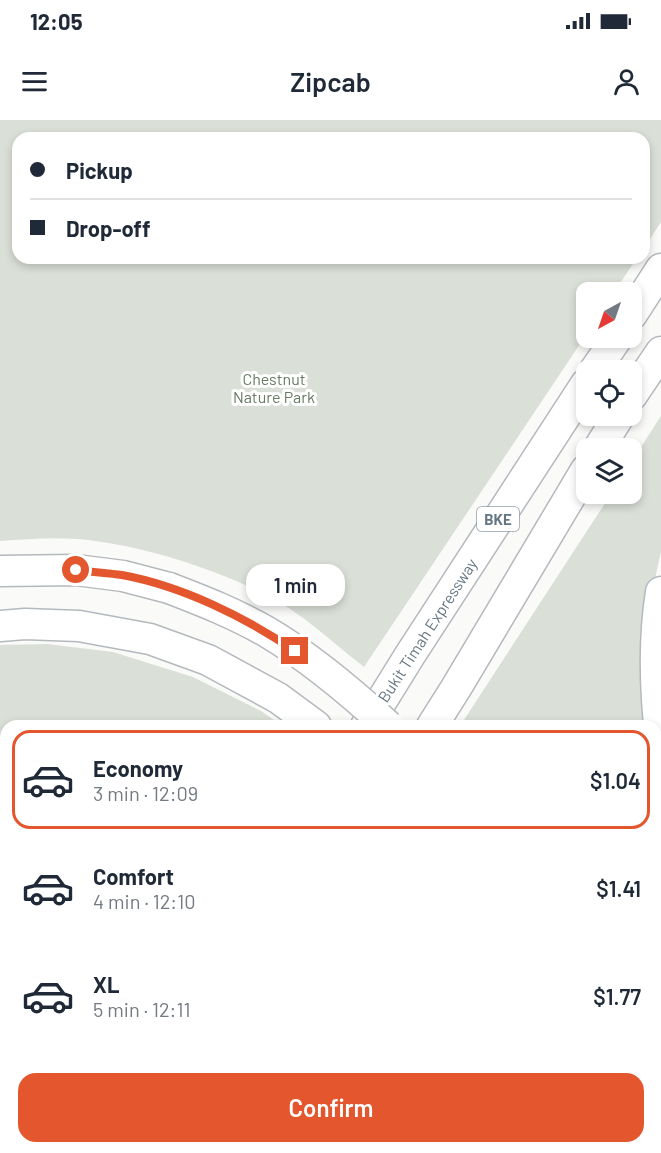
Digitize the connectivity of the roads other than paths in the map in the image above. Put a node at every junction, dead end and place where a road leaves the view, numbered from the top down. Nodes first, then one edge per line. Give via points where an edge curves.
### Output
1 (661, 269) edge
2 (642, 298) edge
3 (661, 352) edge
4 (642, 380) edge
5 (576, 400) edge
6 (576, 487) edge
7 (0, 571) edge
8 (661, 592) edge
9 (0, 626) edge
10 (308, 720) edge
11 (372, 720) edge
12 (374, 720) edge
13 (436, 720) edge
14 (659, 720) edge

1 - 2 highway
3 - 4 highway
5 - 12 highway, Bukit Timah Expressway / BKE
6 - 13 highway
7 - 11 highway, bridge via 76,570 170,588 268,633 356,697
8 - 14 highway via 655,649
9 - 10 highway via 79,626 150,639 208,660 278,698

